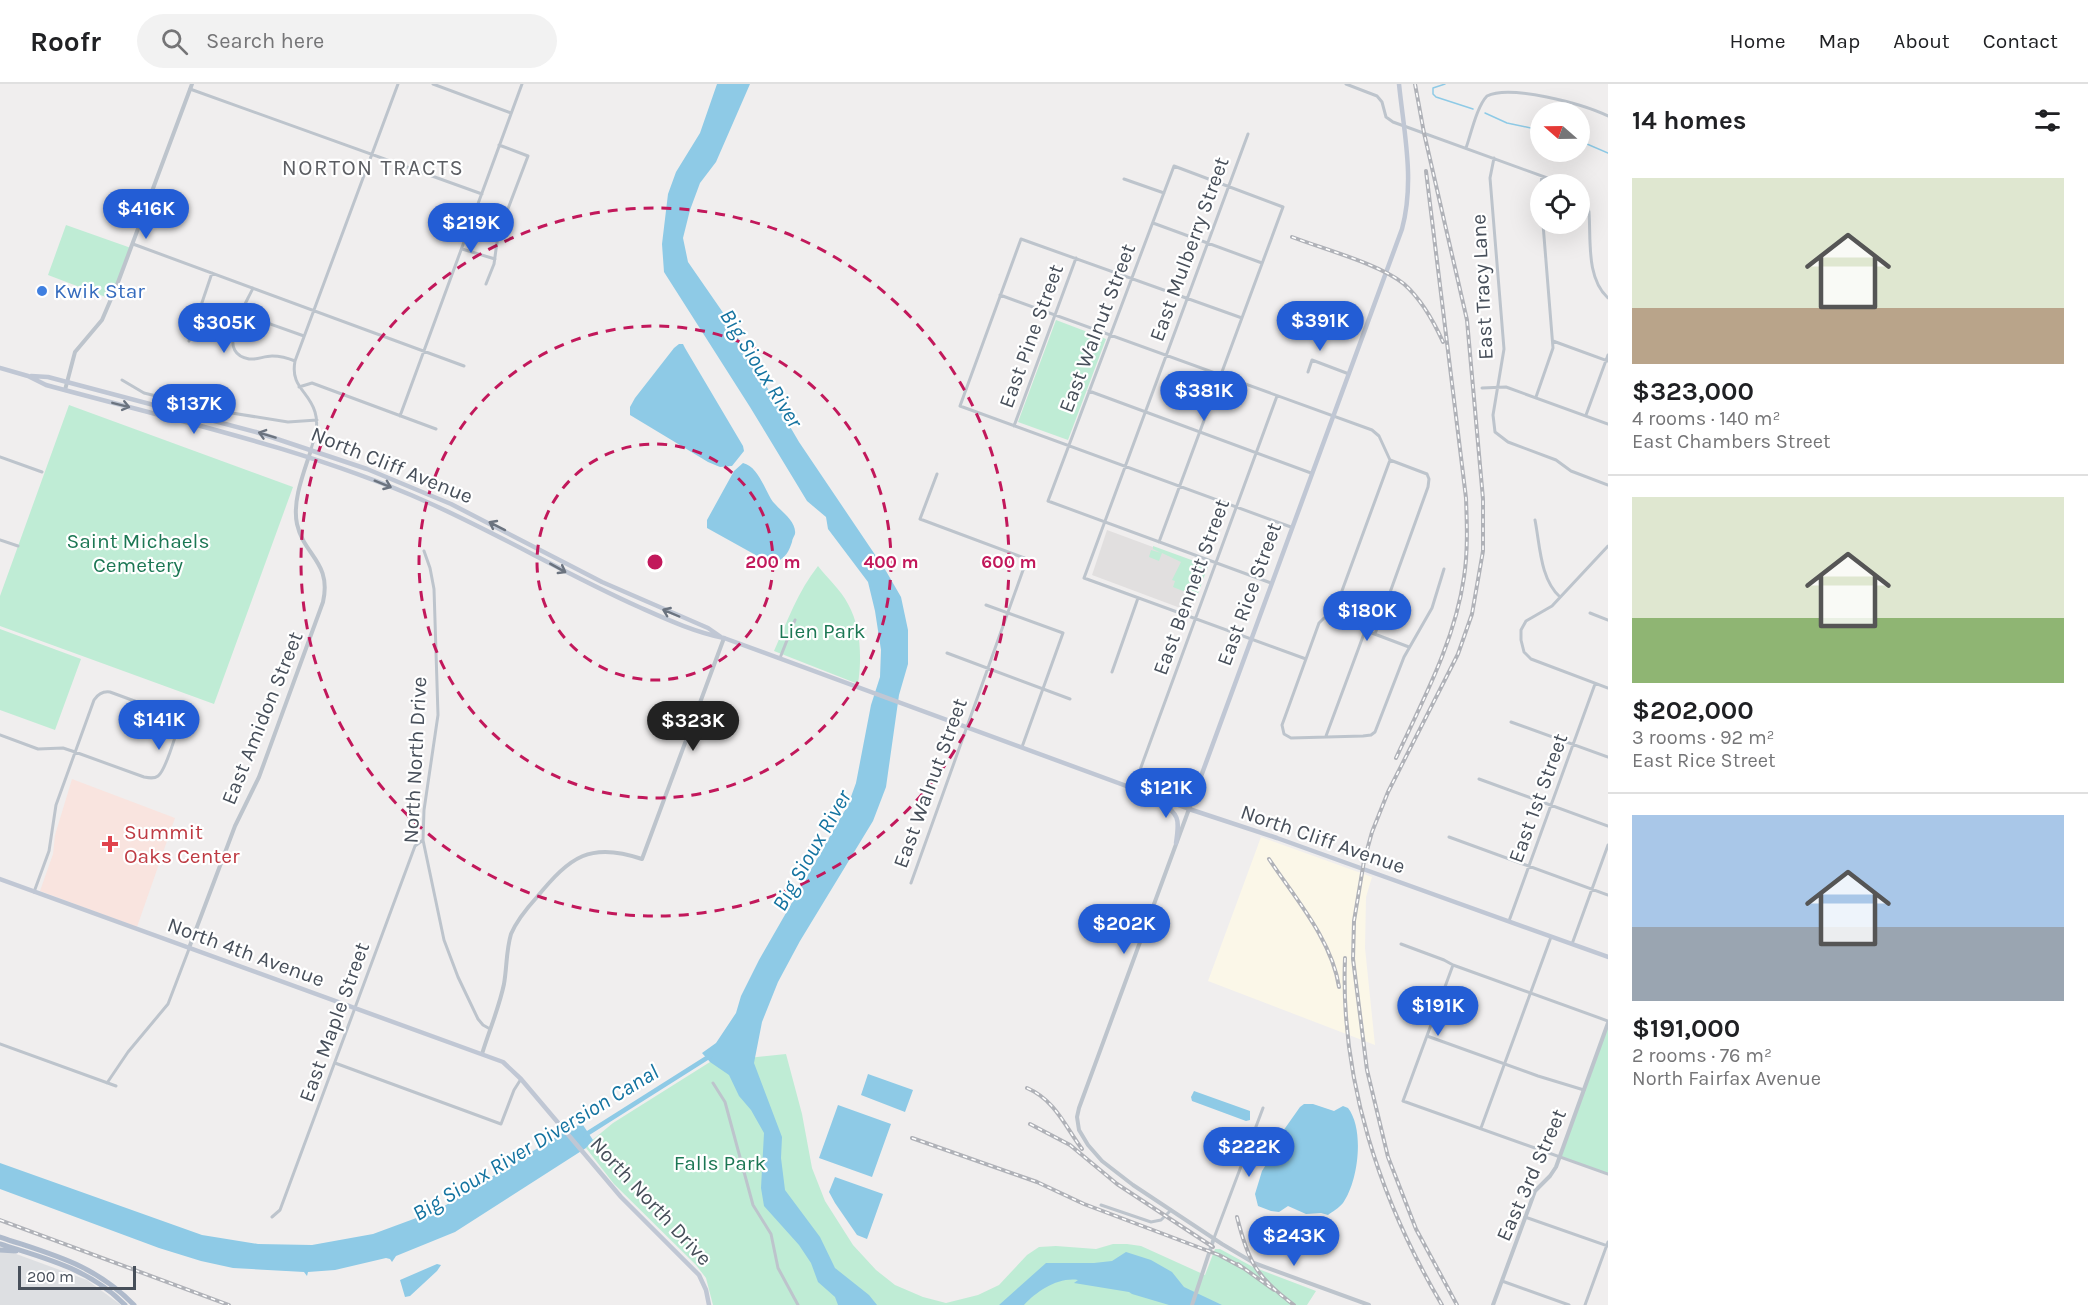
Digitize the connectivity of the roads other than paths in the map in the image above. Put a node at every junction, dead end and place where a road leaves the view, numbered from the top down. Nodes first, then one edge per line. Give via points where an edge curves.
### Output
1 (398, 84) edge
2 (433, 84) edge
3 (522, 84) edge
4 (1346, 84) edge
5 (1399, 84) edge
6 (191, 86) edge
7 (511, 113) junction
8 (1608, 116) edge
9 (1404, 125) junction
10 (1248, 134) dead end
11 (499, 145) junction
12 (1466, 148) junction
13 (372, 154) junction
14 (1494, 158) junction
15 (1537, 174) edge
16 (1124, 179) dead end
17 (1228, 186) junction
18 (1164, 193) junction
19 (482, 194) junction
20 (1153, 223) junction
21 (1590, 225) edge
22 (1544, 234) edge
23 (1208, 243) junction
24 (133, 244) junction
25 (462, 248) junction
26 (1076, 258) junction
27 (495, 260) junction
28 (1262, 263) junction
29 (212, 273) junction
30 (1132, 278) junction
31 (486, 285) dead end
32 (252, 288) junction
33 (1000, 296) junction
34 (1186, 298) junction
35 (1608, 298) edge
36 (313, 310) junction
37 (242, 314) junction
38 (1054, 315) junction
39 (1242, 318) junction
40 (1110, 335) junction
41 (304, 336) junction
42 (189, 341) dead end
43 (1553, 341) junction
44 (423, 351) junction
45 (1165, 355) junction
46 (1608, 355) edge
47 (295, 361) junction
48 (1607, 361) edge
49 (464, 366) dead end
50 (0, 368) edge
51 (1308, 372) dead end
52 (1349, 374) junction
53 (28, 376) junction
54 (1221, 376) junction
55 (123, 380) dead end
56 (67, 382) junction
57 (1498, 386) junction
58 (299, 387) junction
59 (221, 388) dead end
60 (1482, 388) dead end
61 (65, 390) junction
62 (1089, 391) junction
63 (1277, 396) junction
64 (1536, 398) junction
65 (213, 410) junction
66 (1145, 411) junction
67 (1586, 415) junction
68 (400, 416) junction
69 (1333, 416) junction
70 (317, 420) junction
71 (1608, 424) edge
72 (1014, 426) junction
73 (436, 429) dead end
74 (1200, 431) junction
75 (1068, 446) junction
76 (311, 449) junction
77 (1256, 452) junction
78 (0, 457) edge
79 (309, 457) junction
80 (1390, 460) junction
81 (1125, 466) junction
82 (42, 472) dead end
83 (1311, 473) junction
84 (937, 474) dead end
85 (1608, 484) edge
86 (1180, 487) junction
87 (1236, 507) junction
88 (1535, 520) dead end
89 (1104, 523) junction
90 (1292, 527) junction
91 (0, 540) edge
92 (1159, 542) junction
93 (18, 546) dead end
94 (1608, 546) edge
95 (424, 551) dead end
96 (1215, 563) junction
97 (1444, 569) dead end
98 (1271, 583) junction
99 (1560, 597) junction
100 (1138, 598) junction
101 (986, 604) dead end
102 (1008, 613) junction
103 (1590, 613) dead end
104 (1195, 618) junction
105 (1332, 618) junction
106 (795, 620) dead end
107 (1608, 620) edge
108 (1365, 631) junction
109 (1375, 634) junction
110 (724, 638) junction
111 (1250, 638) junction
112 (1409, 647) junction
113 (947, 653) dead end
114 (780, 659) junction
115 (1306, 659) junction
116 (988, 668) junction
117 (1112, 672) dead end
118 (1595, 684) junction
119 (1608, 688) edge
120 (1043, 689) junction
121 (1070, 699) dead end
122 (1511, 722) dead end
123 (966, 727) junction
124 (0, 735) edge
125 (1326, 737) junction
126 (1573, 745) junction
127 (1022, 747) junction
128 (75, 752) junction
129 (1608, 757) edge
130 (1479, 779) dead end
131 (1133, 789) junction
132 (1154, 797) junction
133 (1551, 805) junction
134 (1189, 809) junction
135 (1608, 826) edge
136 (1449, 837) dead end
137 (423, 840) junction
138 (1176, 843) junction
139 (1608, 845) edge
140 (1529, 867) junction
141 (0, 879) edge
142 (911, 883) dead end
143 (1592, 889) junction
144 (34, 892) junction
145 (1608, 895) edge
146 (1509, 921) junction
147 (1551, 937) junction
148 (1401, 944) dead end
149 (1572, 944) junction
150 (189, 949) junction
151 (1608, 957) edge
152 (1453, 965) junction
153 (1531, 993) junction
154 (356, 1008) junction
155 (1608, 1022) edge
156 (490, 1029) junction
157 (1427, 1036) junction
158 (0, 1044) edge
159 (482, 1054) junction
160 (335, 1063) junction
161 (1505, 1065) junction
162 (521, 1079) junction
163 (107, 1083) junction
164 (713, 1083) dead end
165 (116, 1086) dead end
166 (1584, 1089) junction
167 (1263, 1108) dead end
168 (1481, 1128) junction
169 (1560, 1157) junction
170 (1608, 1174) edge
171 (1101, 1205) dead end
172 (1170, 1210) junction
173 (272, 1217) dead end
174 (1525, 1217) junction
175 (0, 1237) edge
176 (1214, 1238) junction
177 (0, 1244) edge
178 (1608, 1245) edge
179 (0, 1250) edge
180 (37, 1256) junction
181 (1502, 1281) junction
182 (125, 1305) edge
183 (134, 1305) edge
184 (709, 1305) edge
185 (798, 1305) edge
186 (1192, 1305) edge
187 (1369, 1305) edge
188 (1493, 1305) edge
189 (1569, 1305) edge
190 (1585, 1305) edge

1 - 13 street
2 - 7 street
3 - 7 street
4 - 9 street via 1377,96 1386,117
5 - 9 main road, East Rice Street
6 - 13 street
6 - 24 street
7 - 11 street
8 - 12 street via 1560,97 1500,89 1484,99
9 - 12 street
9 - 52 main road, East Rice Street via 1409,179 1406,210
10 - 17 street, East Mulberry Street
11 - 19 street
11 - 27 street via 528,156 497,240
12 - 14 street
13 - 19 street
13 - 36 street
14 - 15 street
14 - 57 street, East Tracy Lane via 1490,178 1504,349
16 - 18 street
17 - 18 street, East Walnut Street via 1174,166
17 - 23 street, East Mulberry Street
17 - 28 street via 1283,207
18 - 20 street, East Walnut Street
19 - 25 street
20 - 23 street
20 - 30 street, East Walnut Street
21 - 35 street via 1594,277
22 - 43 street
23 - 28 street
23 - 34 street, East Mulberry Street
24 - 29 street
24 - 56 street via 102,320 75,352
25 - 27 street
25 - 44 street
26 - 30 street
26 - 33 street via 1021,239
26 - 38 street, East Pine Street
27 - 31 street
28 - 39 street
29 - 32 street
29 - 42 street
30 - 34 street
30 - 40 street, East Walnut Street
32 - 36 street
32 - 37 street
33 - 38 street
33 - 72 street via 960,406
34 - 39 street
34 - 45 street, East Mulberry Street
36 - 41 street
36 - 44 street
37 - 41 street
37 - 47 street via 232,335 232,347 238,354
38 - 40 street
38 - 72 street, East Pine Street
39 - 54 street
40 - 45 street
40 - 62 street, East Walnut Street
41 - 47 street
43 - 48 street
43 - 64 street
44 - 49 street
44 - 68 street
45 - 54 street
45 - 66 street, East Mulberry Street
46 - 48 street
47 - 58 street
48 - 67 street
50 - 53 main road, North Cliff Avenue
51 - 52 street via 1312,360
52 - 69 main road, East Rice Street
53 - 56 main road, North Cliff Avenue
53 - 61 main road, North Cliff Avenue
54 - 63 street
54 - 74 street
55 - 65 street, North Cliff Avenue via 144,393
56 - 61 street
76 -> 56 main road, North Cliff Avenue
57 - 60 street
57 - 64 street
57 - 85 street, East Tracy Lane via 1493,415 1495,432 1501,438
58 - 68 street via 312,383
58 - 70 street via 315,409
59 - 65 street
61 -> 79 main road, North Cliff Avenue
62 - 66 street
62 - 75 street, East Walnut Street
63 - 69 street
63 - 77 street, East Bennett Street
64 - 67 street
65 - 70 street, North Cliff Avenue via 288,422
66 - 74 street
66 - 81 street, East Mulberry Street
67 - 71 street
68 - 73 street
69 - 80 street via 1377,433
69 - 83 main road, East Rice Street
70 - 76 street
72 - 75 street
74 - 77 street
74 - 86 street
75 - 81 street
75 - 89 street, East Walnut Street via 1048,501
76 - 79 street, East Amidon Street
110 -> 76 main road, North Cliff Avenue via 603,582 451,504
77 - 83 street
77 - 87 street, East Bennett Street
78 - 82 street
79 -> 110 main road, North Cliff Avenue via 426,502 621,599 706,635
79 - 150 street, East Amidon Street via 296,519 300,534 322,572 323,602 260,777 232,832
80 - 105 street
80 - 109 street via 1421,470 1430,479
81 - 86 street
81 - 89 street, East Mulberry Street
83 - 90 main road, East Rice Street
84 - 102 street, East Walnut Street via 920,519 1026,558
86 - 87 street
86 - 92 street
87 - 90 street
87 - 96 street, East Bennett Street
88 - 99 street via 1546,578
89 - 92 street
89 - 100 street, East Mulberry Street via 1084,578
90 - 98 main road, East Rice Street
91 - 93 street
92 - 96 street
94 - 99 street
95 - 137 street, North North Drive via 434,589 438,714
96 - 98 street
96 - 104 street, East Bennett Street
97 - 112 street via 1428,619
98 - 111 main road, East Rice Street
99 - 118 street via 1528,618 1521,630 1524,652 1538,663
100 - 104 street
100 - 117 street
101 - 102 street
102 - 116 street, East Walnut Street
102 - 120 street via 1063,633
103 - 107 street
104 - 111 street
104 - 131 street, East Bennett Street
105 - 108 street
105 - 115 street via 1319,623
106 - 114 street
108 - 109 street
108 - 125 street
109 - 112 street
110 - 114 main road, North Cliff Avenue
110 - 156 street via 642,859 611,851 589,854 567,863 551,879 513,930 504,987
111 - 115 street
111 - 134 main road, East Rice Street
112 - 125 street via 1373,734
113 - 116 street
114 - 123 main road, North Cliff Avenue
115 - 125 street via 1282,725 1284,734 1291,738
116 - 120 street
116 - 123 street, East Walnut Street
118 - 119 street
118 - 126 street, East 1st Street
120 - 121 street
120 - 127 street
122 - 126 street
123 - 127 main road, North Cliff Avenue
123 - 142 street, East Walnut Street
124 - 128 street via 38,749 63,748
126 - 129 street
126 - 133 street, East 1st Street
127 - 131 main road, North Cliff Avenue
128 - 128 street via 144,777 155,777 162,771 178,729 170,714 110,692 99,694
128 - 144 street via 56,805 49,851
130 - 133 street
131 - 132 main road, North Cliff Avenue
132 - 134 main road, North Cliff Avenue
132 - 138 main road via 1178,817
133 - 135 street
133 - 140 street, East 1st Street
134 - 138 street, East Rice Street
134 - 146 main road, North Cliff Avenue
136 - 140 street
137 - 154 street, East Maple Street via 415,846
137 - 156 street, North North Drive via 449,955 478,1019
138 - 172 street, East Rice Street via 1077,1117 1079,1130 1096,1155
139 - 143 street
140 - 143 street
140 - 146 street, East 1st Street
141 - 144 main road, North 4th Avenue
143 - 145 street
143 - 149 street
144 - 150 main road, North 4th Avenue
146 - 147 main road, North Cliff Avenue
147 - 149 main road, North Cliff Avenue
147 - 153 street
148 - 152 street
149 - 151 main road, North Cliff Avenue
150 - 154 main road, North 4th Avenue
150 - 163 street, East Amidon Street via 168,1004
152 - 153 street
152 - 157 street
153 - 155 street
153 - 161 street
154 - 159 main road, North 4th Avenue
154 - 160 street, East Maple Street
155 - 166 street, East 3rd Street
156 - 159 street
157 - 161 street
157 - 168 street via 1403,1101
158 - 163 street
159 - 162 main road, North North Drive via 506,1064
160 - 162 street via 501,1124
160 - 173 street, East Maple Street via 280,1210
161 - 166 street
161 - 168 street
162 - 184 main road, North North Drive via 621,1197 699,1275
163 - 165 street
164 - 185 street via 725,1102 753,1205 771,1234 778,1268
166 - 169 street, East 3rd Street
167 - 176 street
168 - 169 street
169 - 170 street
169 - 174 street, East 3rd Street via 1552,1173 1537,1188
171 - 172 street via 1154,1222
172 - 176 street
174 - 178 street
174 - 181 street, East 3rd Street
175 - 183 main road via 87,1268
176 - 186 street
176 - 187 street via 1254,1263
177 - 180 main road
178 - 190 street
179 - 180 main road
180 - 182 main road via 86,1275
181 - 188 street, East 3rd Street
181 - 189 street

